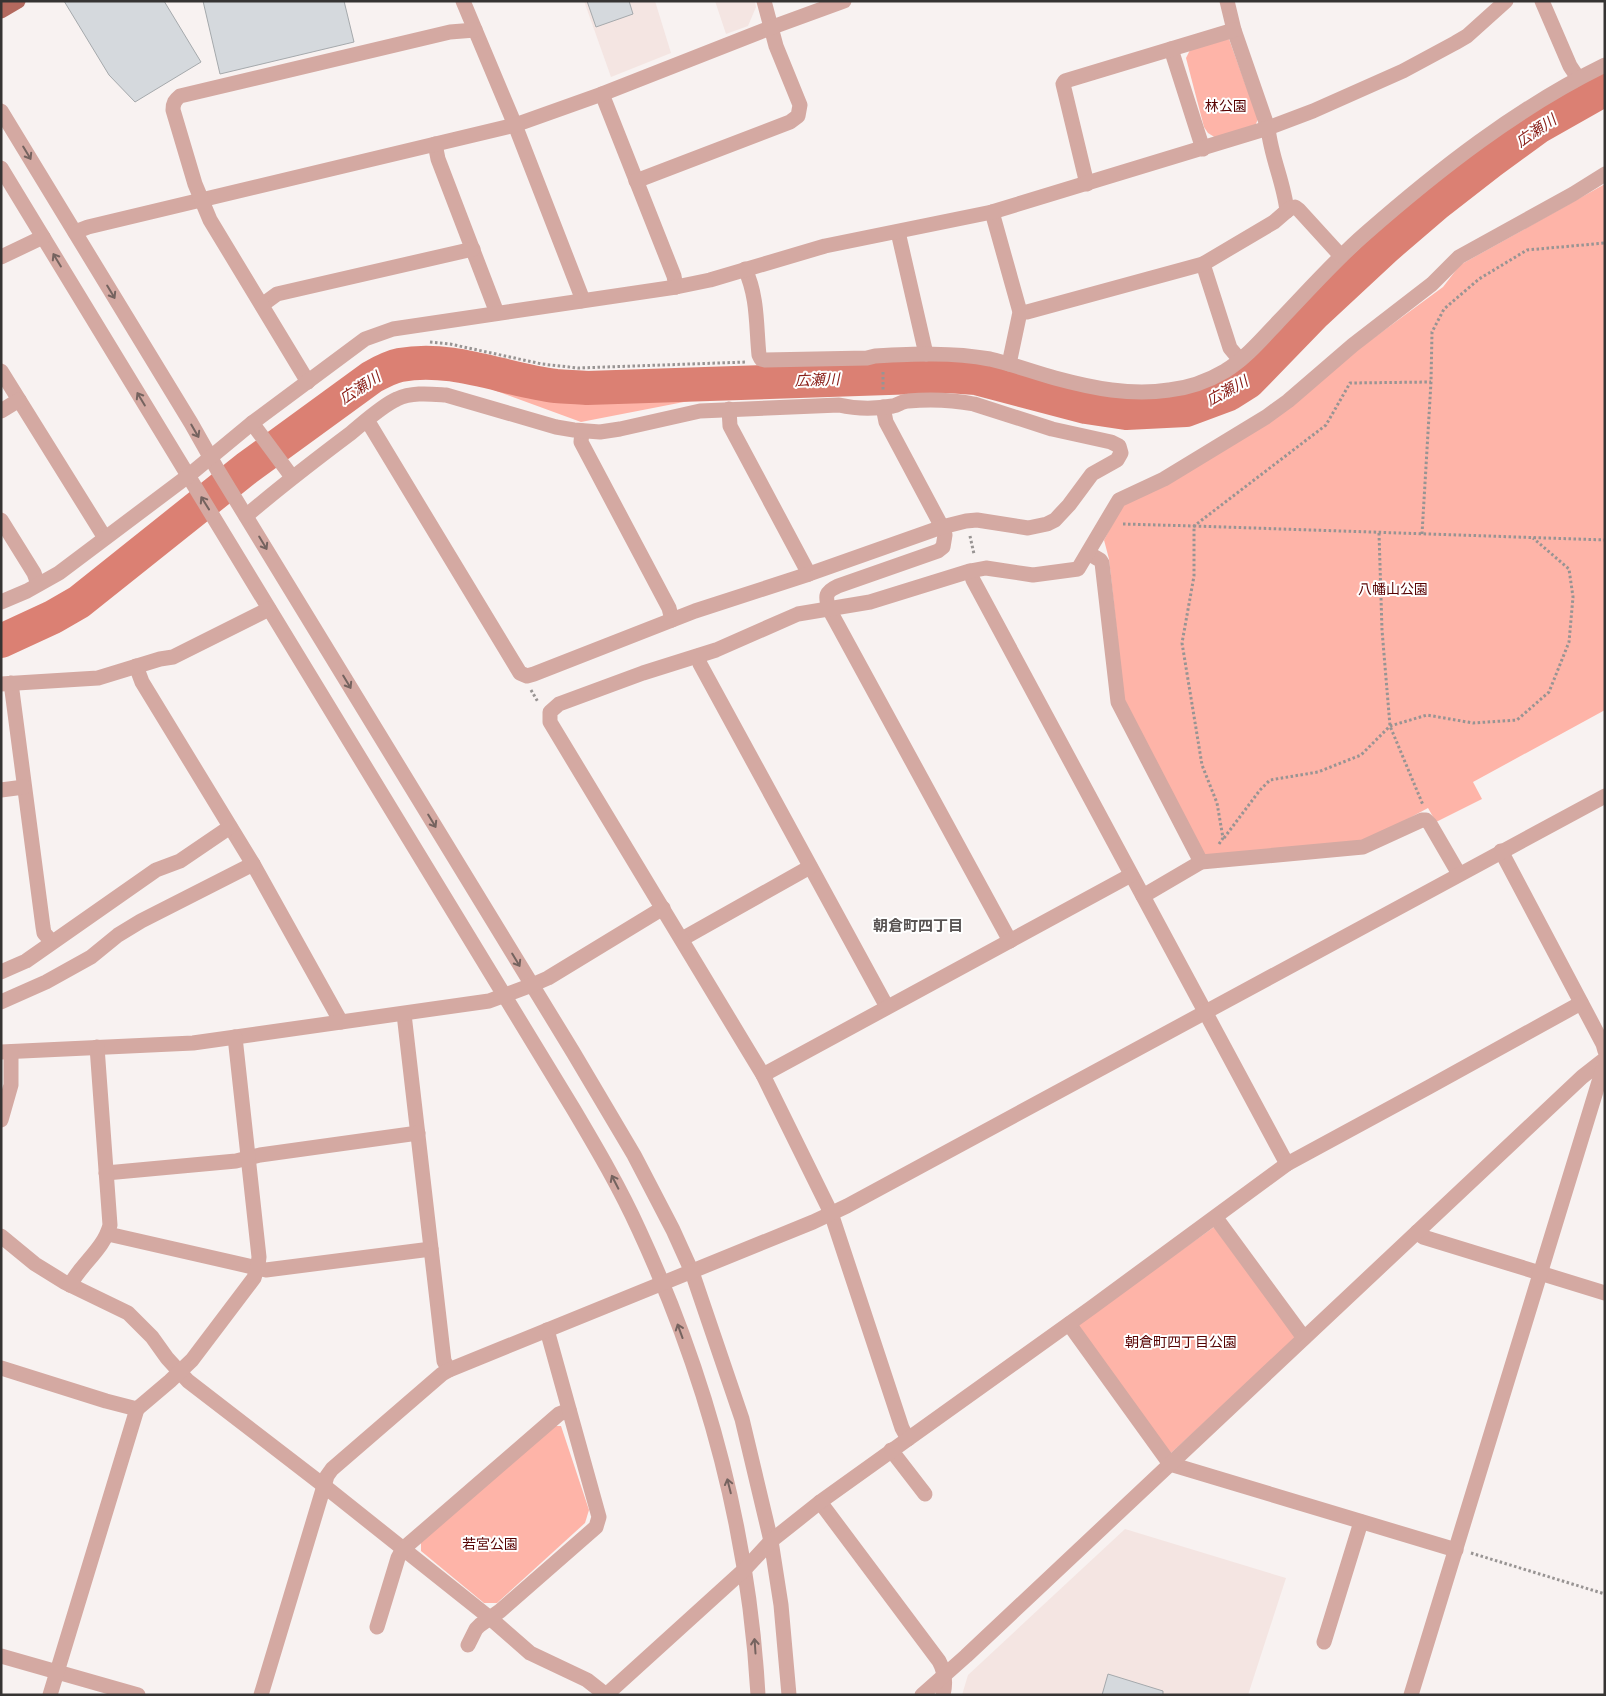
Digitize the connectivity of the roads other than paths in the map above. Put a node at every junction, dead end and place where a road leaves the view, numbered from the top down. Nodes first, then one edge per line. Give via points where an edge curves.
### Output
1 (18, 1) edge
2 (463, 1) edge
3 (764, 1) edge
4 (844, 1) edge
5 (1227, 1) edge
6 (1506, 1) edge
7 (1542, 1) edge
8 (1, 11) edge
9 (770, 28) junction
10 (474, 30) junction
11 (1234, 30) junction
12 (1171, 50) junction
13 (1605, 65) edge
14 (1578, 78) junction
15 (602, 94) junction
16 (1, 111) edge
17 (516, 125) junction
18 (1268, 128) junction
19 (435, 144) junction
20 (1203, 149) junction
21 (1, 168) edge
22 (1605, 174) edge
23 (636, 181) junction
24 (1087, 184) junction
25 (202, 200) junction
26 (1287, 211) junction
27 (992, 212) junction
28 (75, 232) junction
29 (898, 232) junction
30 (43, 237) junction
31 (473, 249) junction
32 (1341, 256) junction
33 (1, 257) edge
34 (1203, 264) junction
35 (745, 269) junction
36 (676, 286) junction
37 (581, 301) junction
38 (262, 305) junction
39 (1020, 312) junction
40 (497, 314) junction
41 (926, 354) junction
42 (1240, 360) junction
43 (1008, 364) junction
44 (1, 371) edge
45 (308, 382) junction
46 (19, 400) junction
47 (883, 403) junction
48 (729, 409) junction
49 (1, 411) edge
50 (367, 420) junction
51 (252, 422) junction
52 (582, 431) junction
53 (214, 463) junction
54 (288, 472) junction
55 (191, 480) junction
56 (246, 516) junction
57 (1, 520) edge
58 (942, 527) junction
59 (105, 538) junction
60 (1088, 553) junction
61 (973, 567) junction
62 (809, 574) junction
63 (38, 584) junction
64 (1, 602) edge
65 (269, 608) junction
66 (829, 609) junction
67 (672, 620) junction
68 (698, 656) junction
69 (136, 666) junction
70 (6, 683) edge
71 (24, 787) junction
72 (1, 790) edge
73 (1605, 796) edge
74 (230, 827) junction
75 (1501, 851) junction
76 (1201, 862) junction
77 (253, 864) junction
78 (810, 867) junction
79 (1459, 874) junction
80 (1131, 875) junction
81 (1143, 896) junction
82 (663, 908) junction
83 (682, 940) junction
84 (1010, 941) junction
85 (52, 942) junction
86 (1, 972) edge
87 (532, 985) junction
88 (504, 996) junction
89 (1, 1002) edge
90 (1581, 1002) junction
91 (887, 1007) junction
92 (1207, 1012) junction
93 (404, 1014) junction
94 (341, 1022) junction
95 (235, 1037) junction
96 (97, 1048) junction
97 (6, 1052) edge
98 (1605, 1052) edge
99 (1605, 1061) edge
100 (763, 1075) junction
101 (1, 1120) edge
102 (418, 1133) junction
103 (248, 1158) junction
104 (1287, 1164) junction
105 (106, 1173) junction
106 (831, 1213) junction
107 (1216, 1218) junction
108 (1417, 1232) junction
109 (108, 1234) junction
110 (1, 1236) edge
111 (431, 1249) junction
112 (258, 1268) junction
113 (692, 1272) junction
114 (1540, 1274) junction
115 (663, 1284) junction
116 (70, 1285) junction
117 (1605, 1294) edge
118 (1069, 1324) junction
119 (547, 1330) junction
120 (1304, 1338) junction
121 (1, 1368) edge
122 (450, 1370) junction
123 (180, 1372) junction
124 (137, 1409) junction
125 (569, 1410) junction
126 (908, 1439) junction
127 (891, 1450) junction
128 (1170, 1464) junction
129 (323, 1485) junction
130 (926, 1494) dead end
131 (820, 1502) junction
132 (1361, 1522) junction
133 (772, 1541) junction
134 (402, 1549) junction
135 (1456, 1550) junction
136 (746, 1569) junction
137 (490, 1618) junction
138 (377, 1627) dead end
139 (1324, 1642) dead end
140 (468, 1645) dead end
141 (1, 1656) edge
142 (57, 1672) junction
143 (944, 1675) junction
144 (50, 1695) edge
145 (138, 1695) edge
146 (261, 1695) edge
147 (606, 1695) edge
148 (758, 1695) edge
149 (789, 1695) edge
150 (922, 1695) edge
151 (943, 1695) edge
152 (1411, 1695) edge

1 - 8 main road
2 - 10 street
3 - 9 street
4 - 9 street
5 - 11 street
6 - 18 street via 1455,43 1313,112
7 - 14 street
9 - 15 street
9 - 23 street via 800,105 798,116 790,122
10 - 17 street
10 - 25 street via 450,32 180,96 173,110
11 - 12 street
11 - 18 street
12 - 20 street
12 - 24 street via 1063,84
13 - 14 street
14 - 32 street via 1491,132
15 - 17 street
15 - 23 street
16 -> 28 street
17 - 19 street
17 - 37 street
18 - 20 street
18 - 26 street
19 - 25 street
19 - 31 street
20 - 24 street
21 - 30 street
22 - 60 street via 1459,257 1432,284 1273,412 1220,446 1119,500
23 - 36 street
24 - 27 street
25 - 28 street
25 - 38 street via 210,220
26 - 32 street via 1295,207 1299,210
26 - 34 street
27 - 29 street
27 - 39 street
28 -> 53 street
29 - 35 street via 825,246
29 - 41 street
30 - 33 street
55 -> 30 street
31 - 38 street via 277,294
31 - 40 street
32 - 42 street
34 - 39 street
34 - 42 street via 1230,348
35 - 36 street
35 - 41 street via 756,308 761,359
36 - 37 street
37 - 40 street
38 - 45 street
39 - 43 street
40 - 45 street via 379,333 365,339
41 - 43 street via 969,356
42 - 43 street via 1219,374 1185,387 1133,392 1056,378
44 - 46 street
45 - 51 street
46 - 49 street
46 - 59 street
47 - 48 street via 851,408 839,405
47 - 58 street via 886,422
47 - 58 street via 895,406 905,401 964,402 1119,446 1117,460 1092,474 1069,505 1047,524 1028,528 977,520
48 - 52 street via 677,415 600,432
48 - 62 street via 730,426
50 - 52 street via 395,400 428,394 446,395 556,427
50 - 54 street
50 - 67 street via 520,673 534,674
51 - 53 street
51 - 54 street
52 - 67 street via 581,442 669,608
53 - 55 street
53 - 56 street
54 - 56 street
55 - 59 street
65 -> 55 street
56 -> 87 street
57 - 63 street
58 - 62 street
58 - 66 street via 945,542 938,551 830,590 826,600
59 - 63 street via 59,573
60 - 61 street via 1080,567 1073,570 1033,575
60 - 76 street via 1102,563 1118,702
61 - 66 street via 870,602
61 - 80 street via 972,580
62 - 67 street
63 - 64 street
65 - 69 street via 173,657
65 - 88 street
66 - 68 street via 790,616
66 - 84 street
68 - 78 street
68 - 82 street via 643,672 558,704 550,712 550,722
69 - 70 street via 98,678
69 - 74 street via 142,682
70 - 71 street
71 - 72 street
71 - 85 street via 44,934
73 - 75 street
74 - 77 street
74 - 85 street via 180,861 156,870
75 - 79 street
75 - 90 street
76 - 79 street via 1363,847 1426,820
76 - 81 street
77 - 89 street via 140,921 91,957
77 - 94 street
78 - 83 street
78 - 91 street
79 - 92 street
80 - 81 street
80 - 84 street
81 - 92 street
82 - 83 street
82 - 87 street
83 - 100 street
84 - 91 street
85 - 86 street via 26,961
87 - 88 street
87 - 113 street via 634,1155
88 - 93 street via 478,1004
115 -> 88 street via 608,1168
90 - 98 street
90 - 104 street
91 - 100 street
92 - 104 street
92 - 106 street
93 - 94 street
93 - 102 street
94 - 95 street
95 - 96 street via 193,1043
95 - 103 street
96 - 97 street
96 - 105 street
97 - 101 street via 11,1085
99 - 108 street via 1582,1077
99 - 114 street
100 - 106 street
102 - 103 street
102 - 111 street
103 - 105 street
103 - 112 street
104 - 107 street
105 - 109 street
106 - 113 street
106 - 126 street
107 - 118 street
107 - 120 street
108 - 114 street via 1422,1237
108 - 120 street
109 - 112 street
109 - 116 street
110 - 116 street via 35,1264
111 - 112 street via 275,1270
111 - 122 street via 444,1361
112 - 123 street via 254,1278
113 - 115 street
113 - 133 street via 742,1419
114 - 117 street
114 - 135 street
115 - 119 street
136 -> 115 street via 722,1460
116 - 123 street via 128,1313
118 - 126 street
118 - 128 street
119 - 122 street
119 - 125 street
120 - 128 street
121 - 124 street
122 - 129 street via 332,1469
123 - 124 street
123 - 129 street
124 - 142 street
125 - 134 street via 559,1414
125 - 137 street via 599,1522
126 - 127 street
127 - 130 street
127 - 131 street
128 - 132 street
128 - 143 street
129 - 134 street
129 - 146 street
131 - 133 street
131 - 143 street via 939,1661
132 - 135 street
132 - 139 street
133 - 136 street
133 - 149 street
134 - 137 street
134 - 138 street
135 - 152 street
136 - 147 street
148 -> 136 street
137 - 140 street via 476,1629
137 - 147 street via 530,1653 587,1680
141 - 142 street
142 - 144 street
142 - 145 street
143 - 150 street
143 - 151 street

